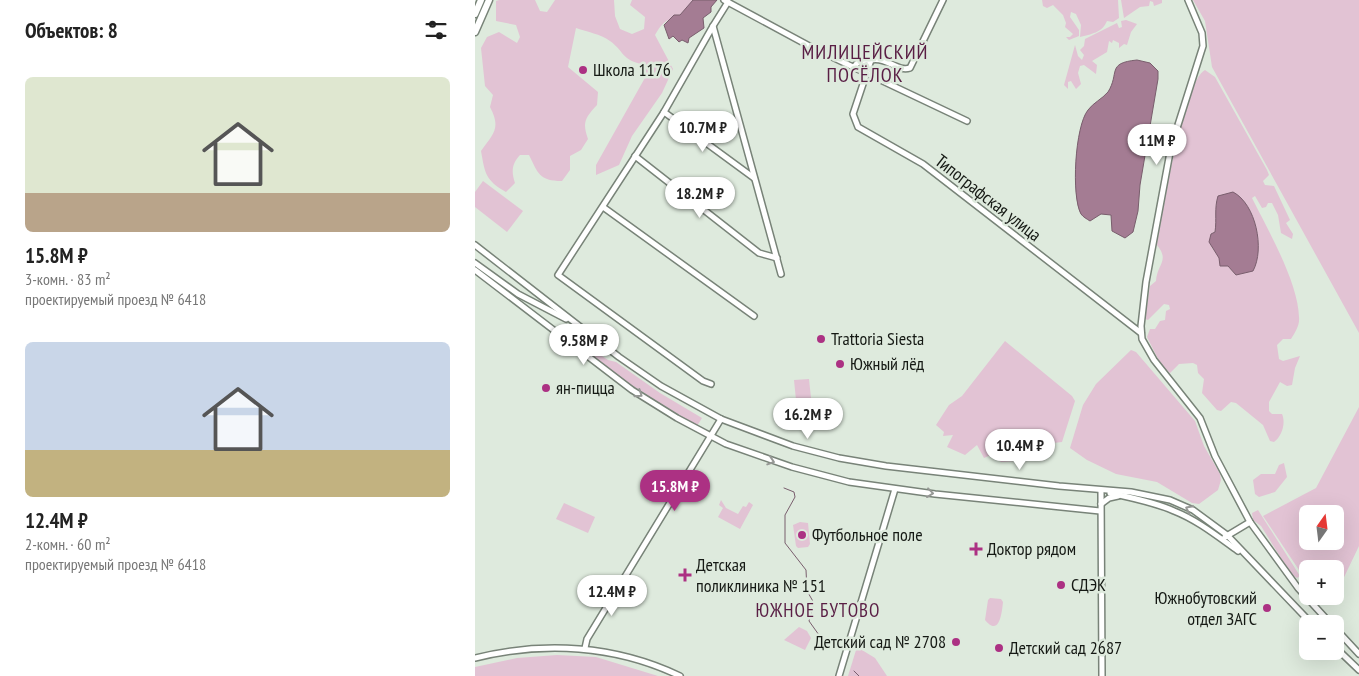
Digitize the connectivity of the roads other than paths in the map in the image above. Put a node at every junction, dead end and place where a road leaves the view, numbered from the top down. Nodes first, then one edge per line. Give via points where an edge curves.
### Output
1 (481, 0) edge
2 (489, 0) edge
3 (943, 0) edge
4 (1188, 0) edge
5 (726, 1) edge
6 (475, 14) edge
7 (713, 26) junction
8 (475, 32) edge
9 (871, 60) junction
10 (854, 67) junction
11 (865, 73) junction
12 (664, 112) junction
13 (967, 120) dead end
14 (635, 156) junction
15 (754, 178) junction
16 (603, 206) junction
17 (475, 245) edge
18 (777, 258) junction
19 (475, 263) edge
20 (475, 270) edge
21 (781, 274) dead end
22 (754, 316) dead end
23 (577, 324) junction
24 (1141, 333) junction
25 (711, 384) dead end
26 (721, 418) junction
27 (709, 436) junction
28 (895, 489) junction
29 (1102, 491) junction
30 (1122, 496) junction
31 (1101, 504) junction
32 (1100, 511) junction
33 (1250, 522) junction
34 (1227, 536) junction
35 (1221, 539) junction
36 (1244, 555) junction
37 (1303, 615) edge
38 (1323, 615) edge
39 (1344, 638) edge
40 (585, 648) junction
41 (1359, 654) edge
42 (1344, 656) edge
43 (475, 658) edge
44 (1359, 670) edge
45 (680, 676) edge
46 (839, 676) edge
47 (1102, 676) edge

1 - 6 main road
2 - 8 main road
3 - 9 street via 910,68 902,68 880,58
4 - 24 street via 1202,33 1203,46 1171,147 1146,282
5 - 7 street
5 - 10 street
7 - 12 street
7 - 15 street
9 - 10 street via 859,61
9 - 11 street, Типографская улица
10 - 11 street
11 - 13 street
11 - 24 street, Типографская улица via 853,114 858,127 923,164
12 - 14 street
12 - 15 street
14 - 16 street
14 - 18 street via 759,253
15 - 18 street
16 - 22 street
16 - 25 street via 557,275
17 - 23 street
18 - 21 street
19 - 23 street via 503,285
20 -> 27 street via 632,390
23 - 26 street via 661,386
24 - 33 street via 1146,349 1200,418 1215,456
26 - 27 street
26 - 29 street via 793,446 839,458
27 -> 28 street via 792,467 849,482
27 - 40 street via 587,639
28 -> 32 street
28 - 46 street
29 - 30 street
29 - 31 street
34 -> 29 street via 1193,510 1170,500 1131,492
30 - 31 street via 1109,498
30 - 35 street via 1175,511
31 - 32 street
32 - 47 street
33 - 34 street
33 - 38 street via 1298,588
34 - 35 street
34 - 36 street
35 - 36 street
36 - 37 street
39 - 41 street
40 - 43 street via 530,648
40 - 45 street via 639,660
42 - 44 street

